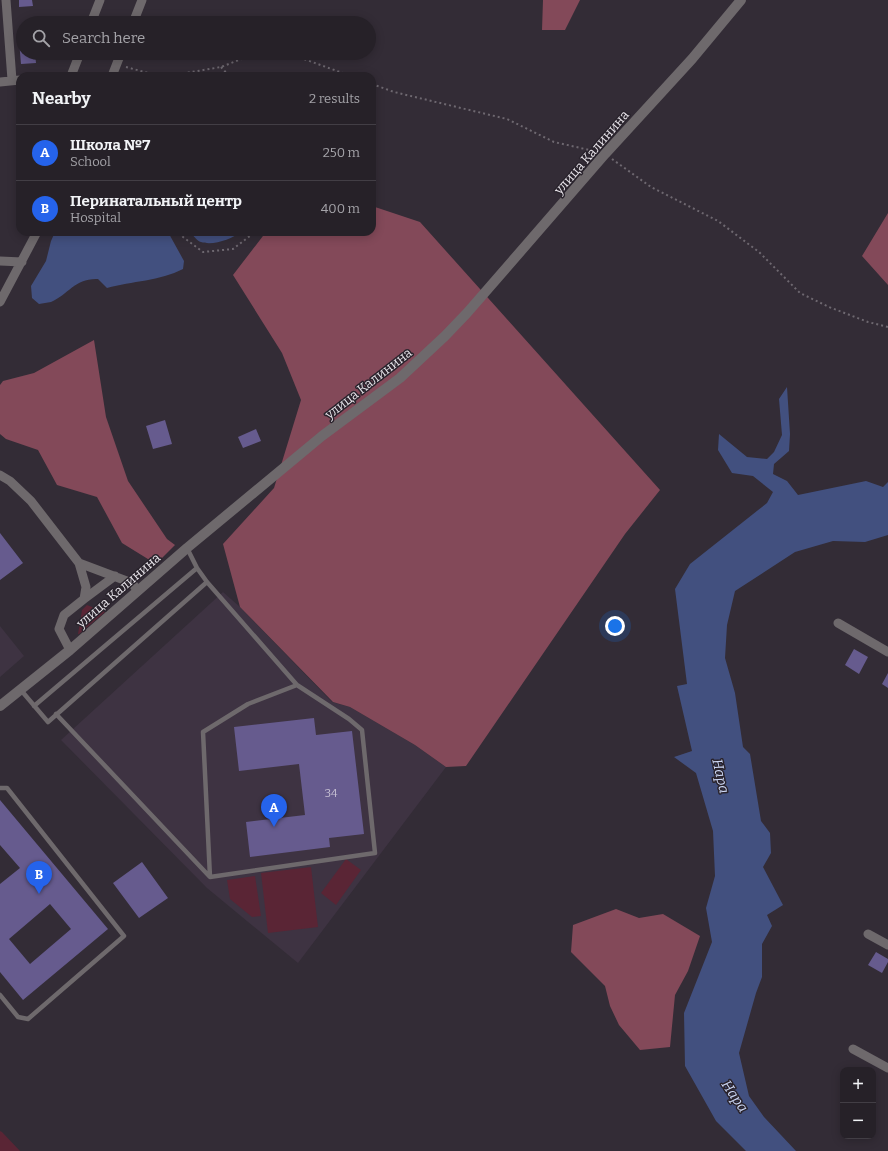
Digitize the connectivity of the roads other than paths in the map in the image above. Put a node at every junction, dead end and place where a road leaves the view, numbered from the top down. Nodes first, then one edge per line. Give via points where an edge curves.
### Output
1 (6, 0) edge
2 (100, 0) edge
3 (142, 0) edge
4 (740, 0) edge
5 (94, 16) edge
6 (136, 16) edge
7 (77, 60) edge
8 (119, 60) edge
9 (73, 72) edge
10 (114, 72) edge
11 (16, 80) edge
12 (0, 82) edge
13 (35, 236) edge
14 (0, 261) edge
15 (22, 262) junction
16 (0, 302) edge
17 (0, 475) edge
18 (187, 548) junction
19 (80, 563) junction
20 (197, 568) junction
21 (115, 576) junction
22 (208, 582) junction
23 (138, 591) junction
24 (84, 599) junction
25 (838, 623) dead end
26 (70, 650) junction
27 (888, 652) edge
28 (297, 685) junction
29 (20, 690) junction
30 (0, 706) edge
31 (34, 706) junction
32 (56, 714) junction
33 (0, 788) edge
34 (210, 877) junction
35 (868, 934) dead end
36 (888, 945) edge
37 (0, 994) edge
38 (853, 1049) dead end
39 (888, 1068) edge

1 - 11 street
2 - 5 street
3 - 6 street
4 - 18 street, улица Калинина via 692,59 440,341 400,378 322,436
7 - 9 street
8 - 10 street
11 - 12 street
13 - 15 street
14 - 15 street
15 - 16 street
17 - 19 street via 31,501
18 - 20 lane
18 - 23 street, улица Калинина
19 - 21 street
19 - 24 street via 86,587
20 - 22 lane
20 - 31 lane
21 - 23 street via 132,583
21 - 24 street
22 - 28 lane
22 - 32 lane
23 - 26 street, улица Калинина
24 - 26 street via 64,615 59,629
25 - 27 street
26 - 29 street, улица Калинина
28 - 34 lane via 248,704 203,732
28 - 34 lane via 362,730 375,853
29 - 30 street, улица Калинина
29 - 31 lane
31 - 32 lane via 48,722
32 - 34 lane
33 - 37 lane via 7,788 124,936 28,1019 18,1017
35 - 36 street
38 - 39 street

